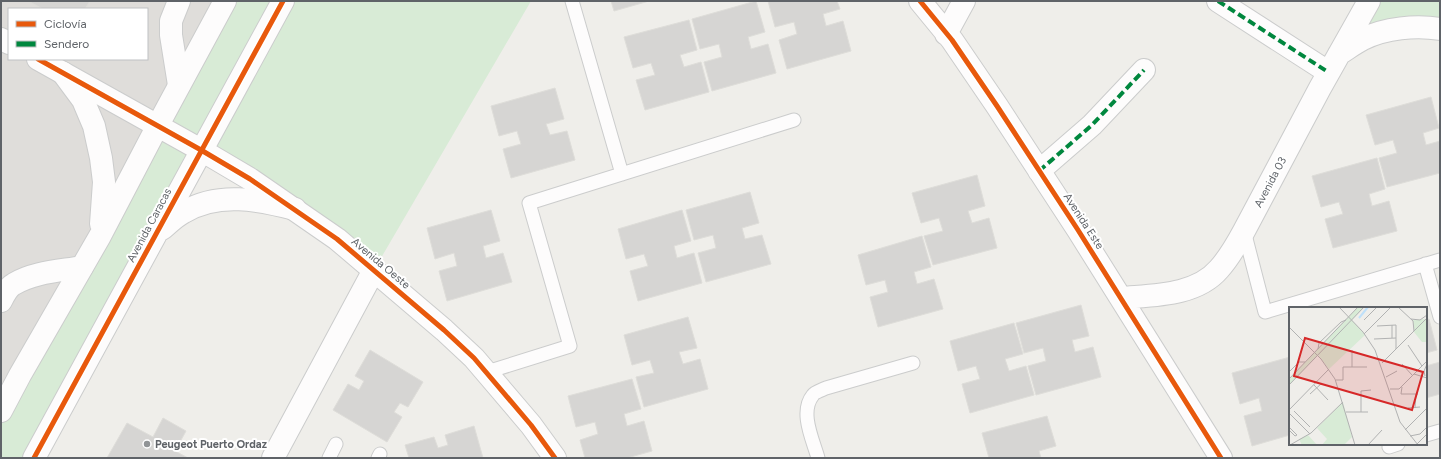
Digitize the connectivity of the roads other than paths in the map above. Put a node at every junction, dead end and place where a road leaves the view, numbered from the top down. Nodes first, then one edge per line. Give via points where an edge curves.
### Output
1 (179, 1) edge
2 (225, 1) edge
3 (283, 1) edge
4 (572, 1) edge
5 (920, 1) edge
6 (964, 1) edge
7 (1218, 1) edge
8 (1368, 1) edge
9 (1440, 29) edge
10 (946, 34) junction
11 (40, 60) edge
12 (1333, 64) junction
13 (1144, 70) dead end
14 (63, 73) junction
15 (179, 85) junction
16 (794, 120) dead end
17 (158, 125) junction
18 (201, 150) junction
19 (1039, 171) junction
20 (622, 174) junction
21 (295, 209) junction
22 (1244, 231) junction
23 (156, 233) junction
24 (100, 236) junction
25 (1440, 260) edge
26 (1426, 264) junction
27 (82, 267) junction
28 (374, 270) junction
29 (1121, 298) junction
30 (1, 301) edge
31 (1440, 317) edge
32 (913, 363) dead end
33 (487, 372) junction
34 (1, 411) edge
35 (1440, 431) edge
36 (1427, 436) edge
37 (336, 444) dead end
38 (34, 458) edge
39 (273, 458) edge
40 (329, 458) edge
41 (555, 458) edge
42 (818, 458) edge
43 (1221, 458) edge

1 - 15 street via 171,21
2 - 15 street
3 - 18 street, Avenida Caracas
4 - 20 lane
5 - 10 street, Avenida Este
6 - 10 street
7 - 12 street
8 - 12 street, Avenida 03
9 - 12 street via 1421,28 1384,32 1364,38
10 - 19 street, Avenida Este via 976,73
11 - 14 street, Avenida Oeste
12 - 22 street, Avenida 03
13 - 19 street via 1092,125
14 - 17 street, Avenida Oeste
14 - 24 street via 83,100 94,126 102,158 104,182
15 - 17 street
16 - 20 lane
17 - 18 street, Avenida Oeste
17 - 24 street
18 - 21 street, Avenida Oeste
18 - 23 street, Avenida Caracas
19 - 29 street, Avenida Este
20 - 33 lane via 529,203 570,346
21 - 23 street via 260,200 218,200 184,211
21 - 28 street, Avenida Oeste
22 - 26 lane via 1265,312
22 - 29 street, Avenida 03 via 1219,270 1209,279 1182,290
23 - 38 street, Avenida Caracas
24 - 27 street
25 - 26 lane
26 - 31 lane
27 - 30 street via 33,276 13,284
27 - 34 street
28 - 33 street, Avenida Oeste via 444,330
28 - 39 street
29 - 43 street, Avenida Este
32 - 42 lane via 813,394 807,405 807,420
33 - 41 street, Avenida Oeste
35 - 36 lane
37 - 40 lane

